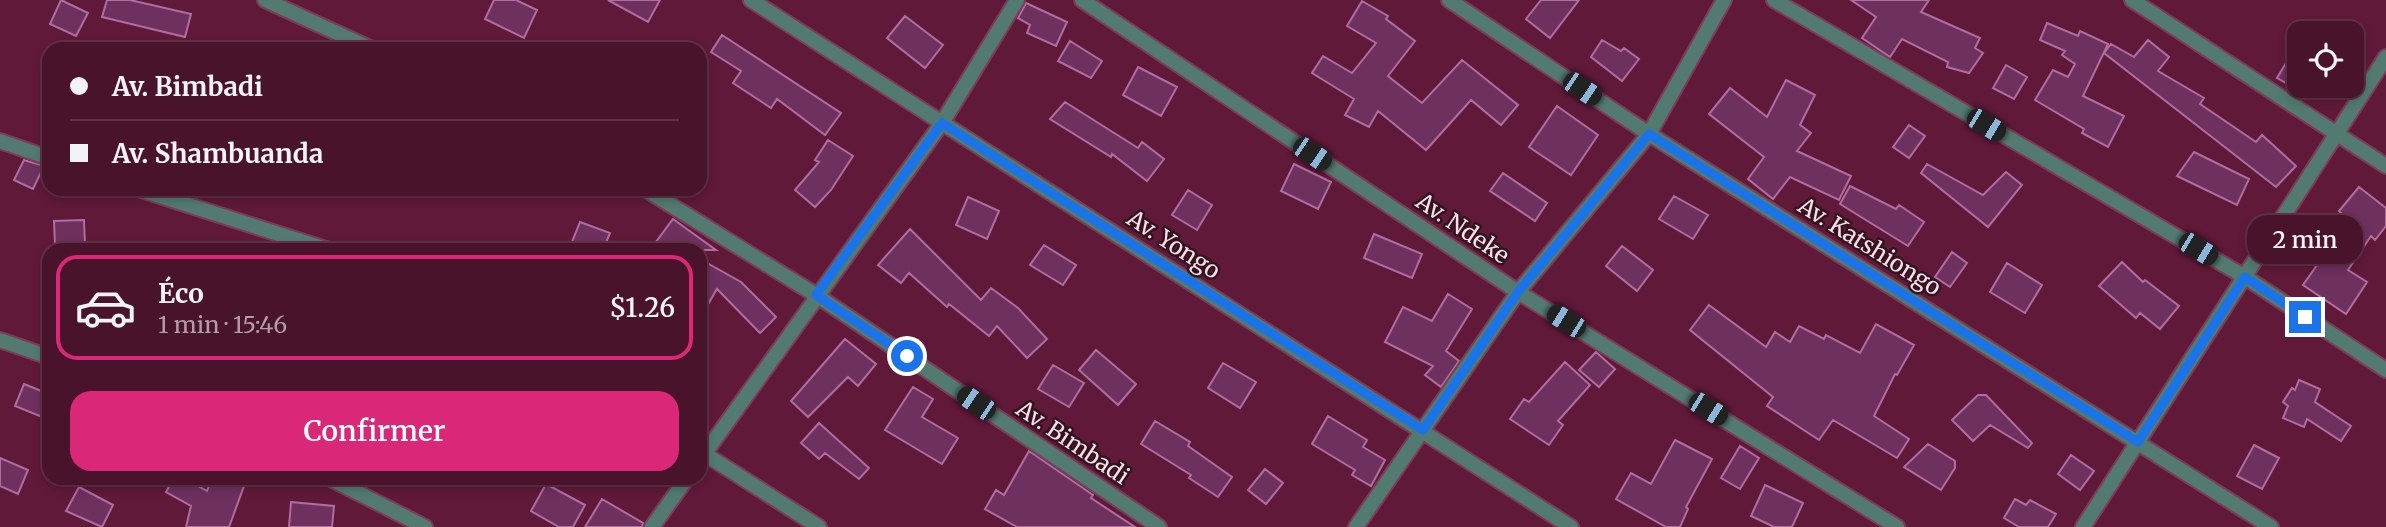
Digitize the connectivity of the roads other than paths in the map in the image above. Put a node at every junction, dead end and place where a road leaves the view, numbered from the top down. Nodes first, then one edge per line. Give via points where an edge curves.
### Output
1 (265, 0) edge
2 (751, 0) edge
3 (1017, 0) edge
4 (1082, 0) edge
5 (1449, 0) edge
6 (1724, 0) edge
7 (1774, 0) edge
8 (2132, 0) edge
9 (357, 42) edge
10 (2386, 57) edge
11 (942, 123) junction
12 (2336, 133) junction
13 (1649, 134) junction
14 (0, 141) edge
15 (42, 156) edge
16 (2386, 166) edge
17 (160, 196) edge
18 (656, 196) edge
19 (307, 243) edge
20 (2245, 277) junction
21 (1518, 292) junction
22 (816, 295) junction
23 (0, 340) edge
24 (42, 355) edge
25 (2386, 370) edge
26 (1423, 430) junction
27 (2138, 442) junction
28 (707, 448) edge
29 (707, 458) edge
30 (343, 485) edge
31 (682, 485) edge
32 (425, 527) edge
33 (652, 527) edge
34 (820, 527) edge
35 (1159, 527) edge
36 (1356, 527) edge
37 (1571, 527) edge
38 (1897, 527) edge
39 (2083, 527) edge
40 (2271, 527) edge

1 - 9 street
2 - 11 street, Av. Yongo
3 - 11 street
4 - 21 street, Av. Ndeke
5 - 13 street, Av. Katshiongo
6 - 13 street
7 - 20 street
8 - 12 street
10 - 12 street
11 - 22 street
11 - 26 street, Av. Yongo
12 - 16 street
12 - 20 street
13 - 21 street
13 - 27 street, Av. Katshiongo
14 - 15 street
17 - 19 street
18 - 22 street, Av. Bimbadi
20 - 25 street
20 - 27 street
21 - 26 street
21 - 38 street, Av. Ndeke
22 - 28 street
22 - 35 street, Av. Bimbadi
23 - 24 street
26 - 36 street
26 - 37 street, Av. Yongo
27 - 39 street
27 - 40 street, Av. Katshiongo
29 - 34 street
30 - 32 street
31 - 33 street

